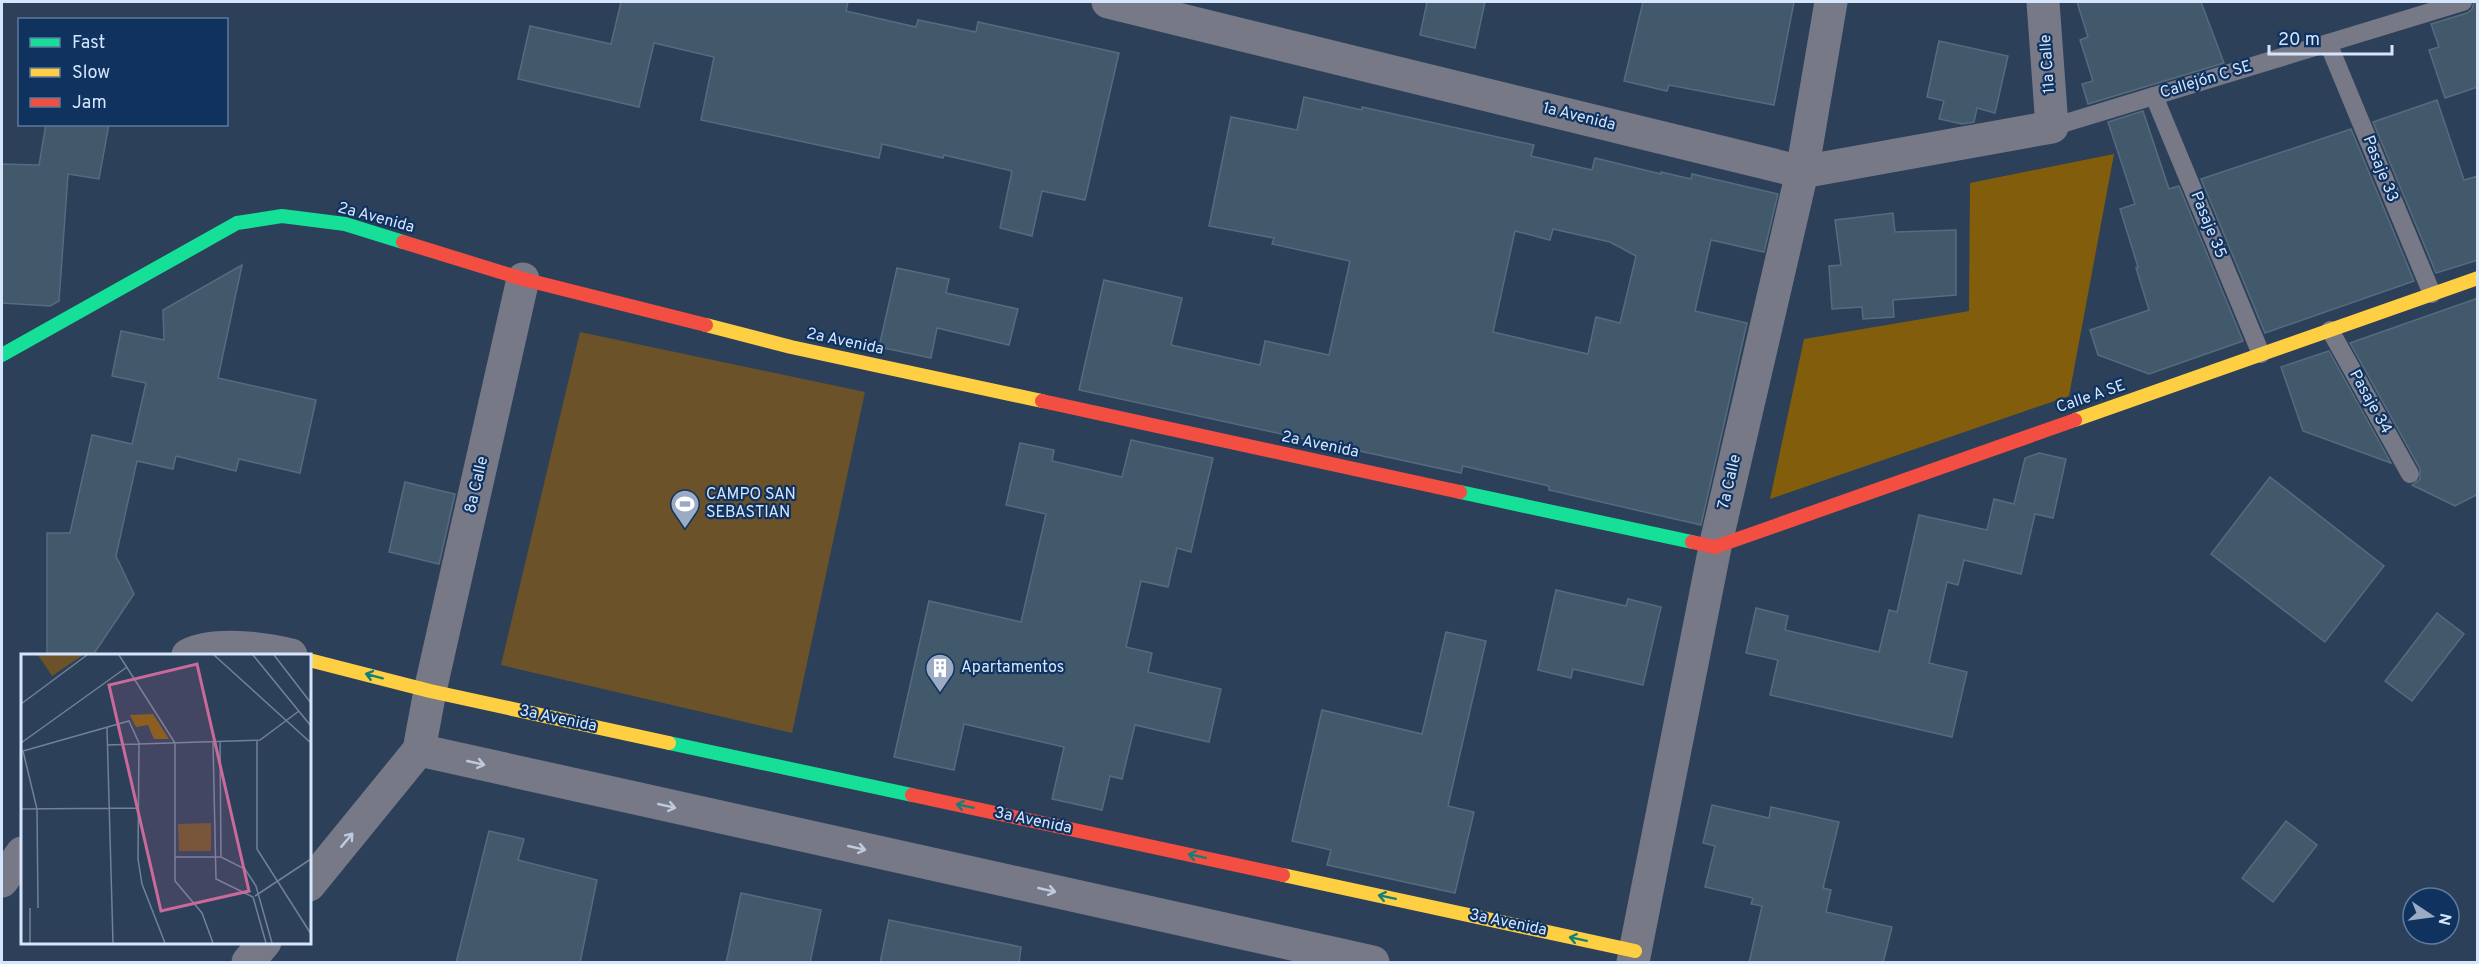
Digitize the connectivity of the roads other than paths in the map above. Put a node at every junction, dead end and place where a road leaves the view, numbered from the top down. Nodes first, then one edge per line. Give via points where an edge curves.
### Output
1 (1831, 2) edge
2 (2043, 2) edge
3 (2463, 2) edge
4 (1122, 3) edge
5 (2328, 43) junction
6 (2154, 96) junction
7 (2052, 127) junction
8 (1802, 172) junction
9 (2478, 278) edge
10 (523, 279) junction
11 (2432, 294) junction
12 (2330, 330) junction
13 (2261, 354) junction
14 (2, 355) edge
15 (2410, 474) dead end
16 (1715, 547) junction
17 (190, 654) edge
18 (287, 654) edge
19 (310, 660) edge
20 (430, 691) junction
21 (419, 750) junction
22 (21, 854) edge
23 (2, 881) edge
24 (310, 884) edge
25 (263, 943) edge
26 (1634, 957) edge
27 (248, 963) edge
28 (1373, 963) edge

1 - 8 street, 7a Calle
2 - 7 street, 11a Calle
3 - 5 lane, Callejón C SE
4 - 8 street, 1a Avenida
5 - 6 lane, Callejón C SE
5 - 11 lane, Pasaje 33
6 - 7 lane, Callejón C SE
6 - 13 lane, Pasaje 35
7 - 8 street, 1a Avenida
8 - 16 street, 7a Calle
9 - 11 street, Calle A SE
10 - 14 street, 2a Avenida via 345,224 282,216 237,223
10 - 16 street, 2a Avenida via 791,347
10 - 20 street, 8a Calle
11 - 12 street, Calle A SE
12 - 13 street, Calle A SE
12 - 15 lane, Pasaje 34
13 - 16 street, Calle A SE
16 - 26 street, 7a Calle
17 - 18 street via 200,649 266,648
20 -> 19 street, 3a Avenida
20 - 21 street
26 -> 20 street, 3a Avenida
24 -> 21 street
21 -> 28 street
22 - 23 street
25 - 27 street

